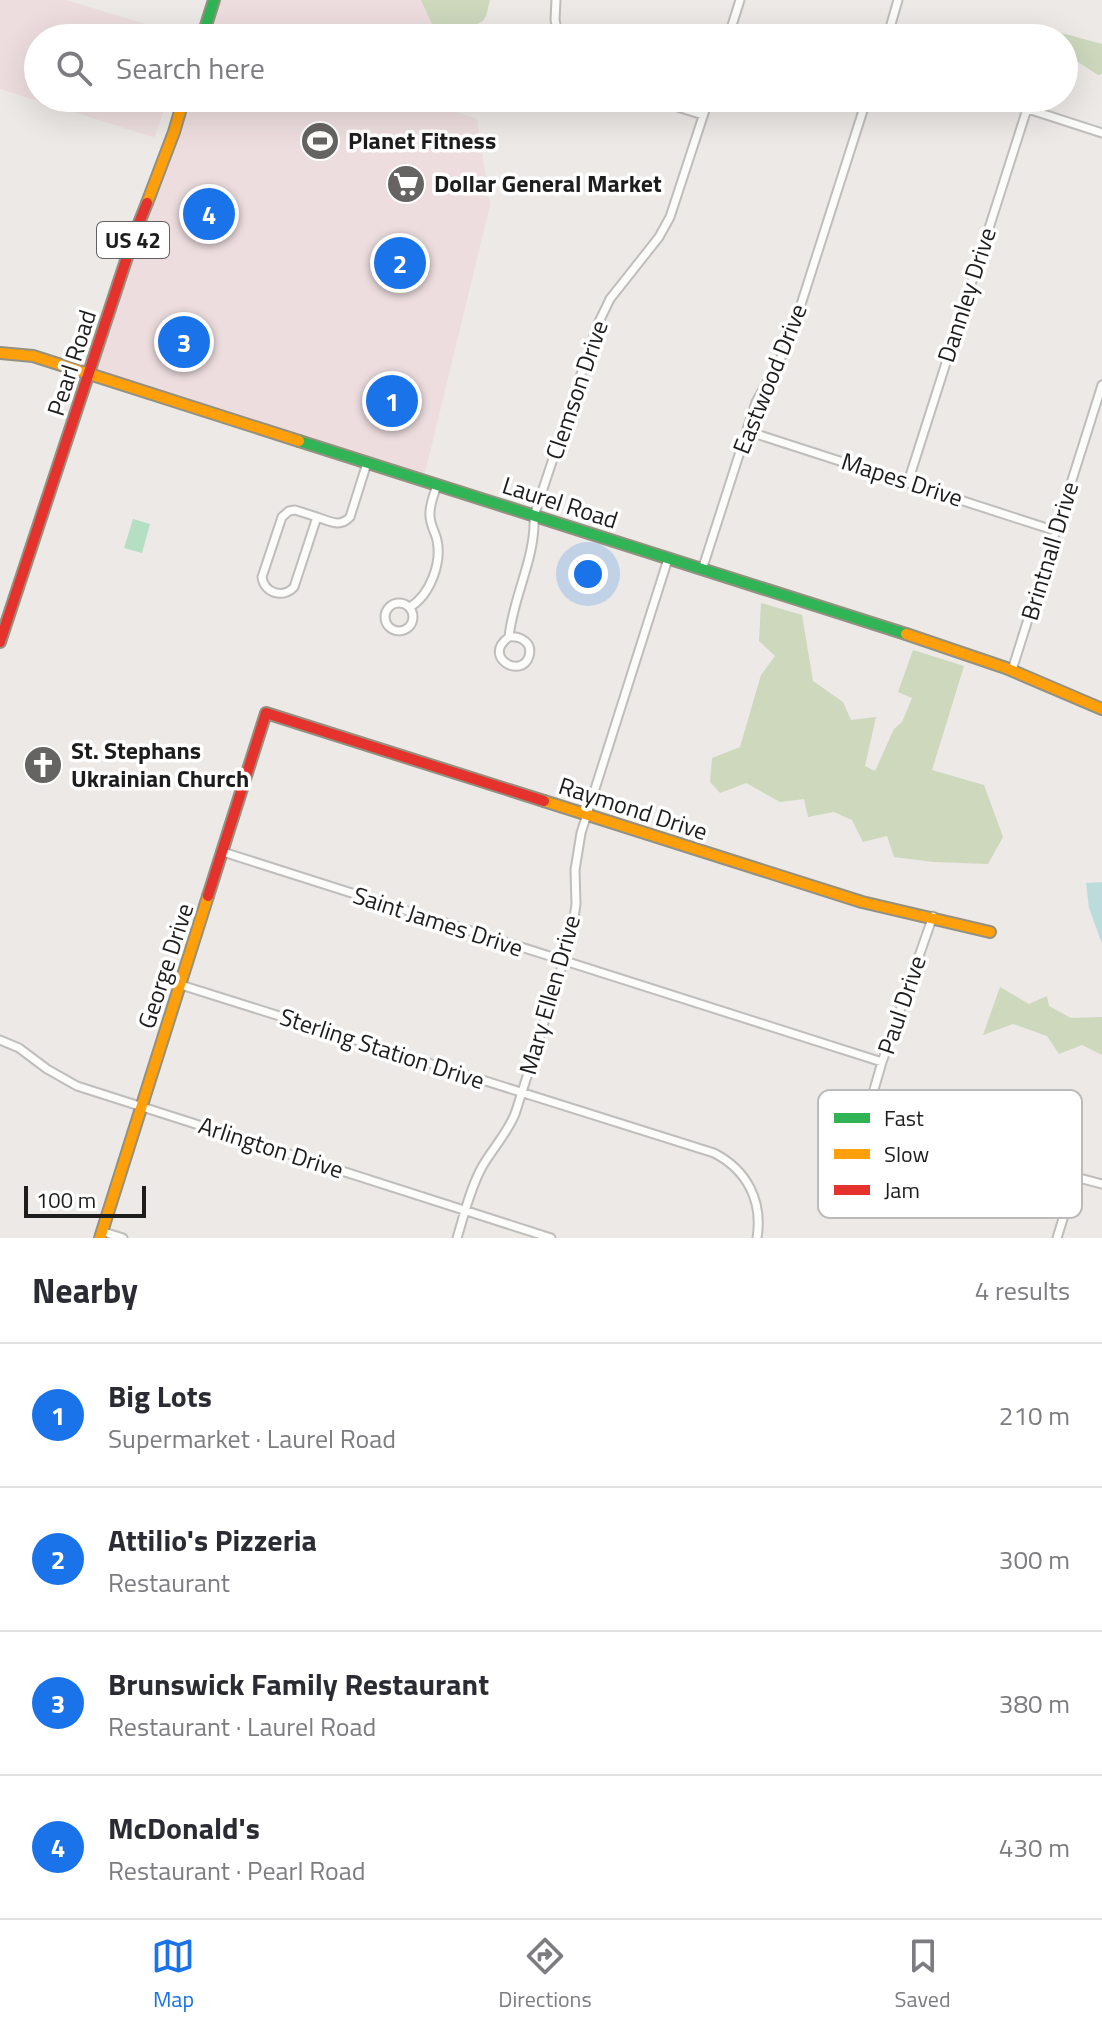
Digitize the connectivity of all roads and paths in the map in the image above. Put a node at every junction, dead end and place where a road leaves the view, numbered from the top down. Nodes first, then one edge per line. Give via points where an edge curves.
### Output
1 (214, 0) edge
2 (556, 0) edge
3 (740, 0) edge
4 (898, 0) edge
5 (206, 24) edge
6 (556, 24) edge
7 (732, 24) edge
8 (891, 24) edge
9 (179, 112) edge
10 (693, 112) edge
11 (704, 112) edge
12 (863, 112) edge
13 (1026, 112) edge
14 (1036, 112) edge
15 (703, 115) junction
16 (1102, 133) edge
17 (0, 353) edge
18 (90, 374) junction
19 (1102, 385) edge
20 (747, 431) junction
21 (367, 463) junction
22 (908, 482) junction
23 (437, 485) junction
24 (534, 516) junction
25 (317, 517) junction
26 (1056, 531) junction
27 (668, 559) junction
28 (702, 570) junction
29 (410, 607) junction
30 (509, 637) junction
31 (0, 642) edge
32 (1012, 670) junction
33 (1102, 709) edge
34 (266, 713) joint
35 (587, 815) junction
36 (223, 852) junction
37 (933, 916) junction
38 (990, 932) dead end
39 (563, 962) junction
40 (181, 985) junction
41 (0, 1040) edge
42 (882, 1062) junction
43 (874, 1090) edge
44 (522, 1093) junction
45 (143, 1107) junction
46 (1082, 1179) edge
47 (1102, 1184) edge
48 (466, 1210) junction
49 (1063, 1218) edge
50 (102, 1235) edge
51 (123, 1238) edge
52 (457, 1238) edge
53 (551, 1238) edge
54 (757, 1238) edge
55 (1057, 1238) edge

1 - 5 street
2 - 6 street
3 - 7 street
4 - 8 street
9 - 18 street, Pearl Road / US 42
10 - 15 street
11 - 15 street, Clemson Drive
12 - 20 street, Eastwood Drive via 788,345 756,402
13 - 22 street, Dannley Drive
14 - 16 street
15 - 24 street, Clemson Drive via 670,217 610,299 597,326
17 - 18 street, Laurel Road via 33,356
18 - 21 street, Laurel Road
18 - 31 street, Pearl Road / US 42
19 - 26 street, Brintnall Drive
20 - 22 street, Mapes Drive
20 - 28 street, Eastwood Drive
21 - 23 street, Laurel Road
21 - 25 street via 347,521
22 - 26 street, Mapes Drive
23 - 24 street, Laurel Road
23 - 29 street via 430,518 437,562 428,588
24 - 27 street, Laurel Road
24 - 30 street, Clemson Drive via 530,558
25 - 25 street via 295,510 282,517 262,577 268,590 287,594 294,587
26 - 32 street, Brintnall Drive
27 - 28 street, Laurel Road
27 - 35 street, Mary Ellen Drive
28 - 32 street, Laurel Road
29 - 29 street via 389,607 385,615 390,628 410,626
30 - 30 street via 501,643 501,658 518,666 529,657 529,647 519,637
32 - 33 street, Laurel Road
34 - 35 street, Raymond Drive
34 - 36 street, George Drive
35 - 37 street, Raymond Drive via 884,909
35 - 39 street, Mary Ellen Drive via 577,851 574,921
36 - 39 street, Saint James Drive
36 - 40 street, George Drive
37 - 38 street, Raymond Drive
37 - 42 street, Paul Drive
39 - 42 street, Saint James Drive
39 - 44 street, Mary Ellen Drive
40 - 44 street, Sterling Station Drive
40 - 45 street, George Drive
41 - 45 street, Arlington Drive via 77,1086
42 - 43 street, Paul Drive
44 - 48 street, Mary Ellen Drive via 508,1131 482,1167
44 - 54 street, Sterling Station Drive via 725,1159 743,1175 755,1199
45 - 48 street, Arlington Drive
45 - 50 street, George Drive
46 - 47 street
48 - 52 street, Mary Ellen Drive
48 - 53 street, Arlington Drive
49 - 55 street
50 - 51 street

